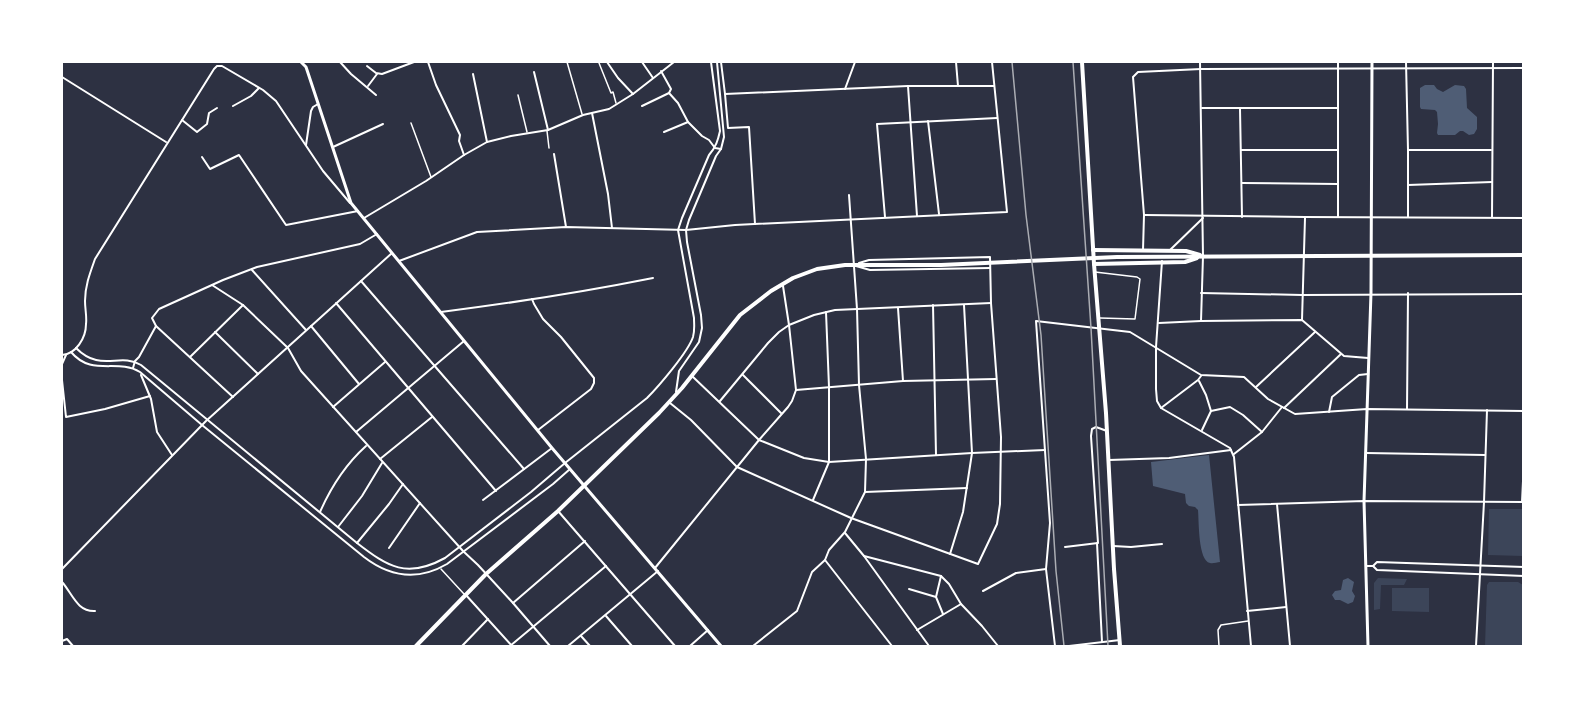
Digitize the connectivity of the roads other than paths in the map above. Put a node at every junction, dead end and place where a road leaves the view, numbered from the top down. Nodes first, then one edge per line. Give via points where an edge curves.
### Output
1 (301, 62) edge
2 (340, 62) edge
3 (414, 62) edge
4 (428, 62) edge
5 (567, 62) edge
6 (607, 62) edge
7 (642, 62) edge
8 (674, 62) edge
9 (711, 62) edge
10 (719, 62) edge
11 (855, 62) edge
12 (956, 62) edge
13 (992, 62) edge
14 (1082, 62) edge
15 (1200, 62) edge
16 (1338, 62) edge
17 (1372, 62) edge
18 (1406, 62) edge
19 (1493, 62) edge
20 (599, 63) edge
21 (367, 66) dead end
22 (1493, 68) junction
23 (1524, 68) edge
24 (1201, 69) junction
25 (1338, 69) junction
26 (1372, 69) junction
27 (1406, 69) junction
28 (661, 71) junction
29 (534, 72) dead end
30 (377, 74) junction
31 (472, 74) dead end
32 (62, 77) edge
33 (653, 78) junction
34 (908, 86) junction
35 (958, 86) junction
36 (994, 86) junction
37 (367, 87) junction
38 (260, 88) junction
39 (845, 89) junction
40 (669, 93) junction
41 (633, 94) junction
42 (725, 94) junction
43 (376, 95) dead end
44 (518, 95) dead end
45 (318, 104) junction
46 (616, 104) junction
47 (233, 106) dead end
48 (642, 106) dead end
49 (217, 108) dead end
50 (1201, 108) junction
51 (1240, 108) junction
52 (1338, 108) junction
53 (592, 113) junction
54 (583, 115) junction
55 (998, 118) junction
56 (182, 120) junction
57 (928, 121) junction
58 (688, 122) junction
59 (910, 122) junction
60 (411, 123) dead end
61 (383, 124) dead end
62 (547, 130) junction
63 (664, 132) dead end
64 (527, 133) junction
65 (487, 142) junction
66 (167, 143) junction
67 (306, 145) junction
68 (333, 147) junction
69 (549, 148) dead end
70 (715, 148) junction
71 (722, 149) junction
72 (1241, 150) junction
73 (1338, 150) junction
74 (1408, 150) junction
75 (1491, 150) junction
76 (554, 154) dead end
77 (464, 155) junction
78 (202, 157) dead end
79 (431, 177) junction
80 (1492, 182) junction
81 (1242, 183) junction
82 (1338, 184) junction
83 (1408, 185) junction
84 (849, 195) dead end
85 (351, 203) junction
86 (358, 211) junction
87 (939, 215) junction
88 (1144, 215) junction
89 (917, 216) junction
90 (885, 217) junction
91 (1203, 217) junction
92 (1242, 217) junction
93 (1338, 217) junction
94 (1408, 217) junction
95 (1492, 217) junction
96 (364, 218) junction
97 (850, 218) junction
98 (1305, 218) junction
99 (1372, 218) junction
100 (1524, 218) edge
101 (754, 224) junction
102 (566, 227) junction
103 (612, 228) junction
104 (678, 230) junction
105 (686, 230) junction
106 (377, 234) junction
107 (1093, 250) junction
108 (1143, 250) junction
109 (1170, 250) junction
110 (393, 253) junction
111 (1372, 255) junction
112 (1524, 255) edge
113 (1203, 256) junction
114 (1305, 256) junction
115 (399, 261) junction
116 (1162, 261) junction
117 (1094, 264) junction
118 (854, 266) junction
119 (990, 268) junction
120 (252, 270) junction
121 (1095, 272) junction
122 (653, 278) dead end
123 (360, 280) junction
124 (782, 284) junction
125 (212, 285) junction
126 (1202, 293) junction
127 (1371, 293) junction
128 (1408, 293) junction
129 (1524, 294) edge
130 (1302, 295) junction
131 (532, 299) junction
132 (336, 302) junction
133 (991, 303) junction
134 (963, 304) junction
135 (243, 305) junction
136 (933, 305) junction
137 (898, 308) junction
138 (857, 309) junction
139 (826, 311) junction
140 (441, 312) junction
141 (1098, 318) junction
142 (1302, 320) junction
143 (1201, 321) junction
144 (1159, 323) junction
145 (789, 325) junction
146 (156, 326) junction
147 (311, 326) junction
148 (1099, 328) junction
149 (307, 330) junction
150 (215, 332) junction
151 (1316, 332) junction
152 (465, 341) junction
153 (1156, 347) junction
154 (76, 348) junction
155 (288, 348) junction
156 (71, 352) junction
157 (1341, 354) junction
158 (64, 355) edge
159 (190, 357) junction
160 (1369, 358) junction
161 (135, 362) junction
162 (385, 362) junction
163 (62, 364) edge
164 (434, 367) junction
165 (133, 368) junction
166 (140, 372) junction
167 (258, 374) junction
168 (1368, 374) junction
169 (742, 375) junction
170 (1202, 375) junction
171 (692, 376) junction
172 (996, 379) junction
173 (62, 380) edge
174 (935, 380) junction
175 (968, 380) junction
176 (1198, 380) junction
177 (903, 381) junction
178 (360, 384) junction
179 (859, 385) junction
180 (829, 387) junction
181 (1256, 387) junction
182 (409, 388) junction
183 (796, 390) junction
184 (676, 395) junction
185 (150, 396) junction
186 (232, 397) junction
187 (670, 402) junction
188 (720, 402) junction
189 (333, 407) junction
190 (1283, 407) junction
191 (1161, 408) junction
192 (1367, 409) junction
193 (1407, 409) junction
194 (1487, 410) junction
195 (1211, 411) junction
196 (1524, 411) edge
197 (1329, 412) junction
198 (782, 414) junction
199 (66, 417) junction
200 (432, 417) junction
201 (62, 418) edge
202 (207, 421) junction
203 (202, 425) junction
204 (538, 430) junction
205 (1202, 430) junction
206 (1107, 431) junction
207 (356, 432) junction
208 (1262, 432) junction
209 (759, 440) junction
210 (367, 445) junction
211 (552, 448) junction
212 (1045, 450) junction
213 (1000, 452) junction
214 (1232, 452) junction
215 (972, 453) junction
216 (1366, 453) junction
217 (936, 455) junction
218 (1485, 455) junction
219 (173, 456) junction
220 (866, 459) junction
221 (1109, 460) junction
222 (1524, 460) edge
223 (381, 461) junction
224 (829, 462) junction
225 (567, 466) junction
226 (737, 467) junction
227 (524, 469) junction
228 (403, 484) junction
229 (585, 486) junction
230 (967, 488) junction
231 (496, 491) junction
232 (865, 492) junction
233 (483, 500) dead end
234 (813, 500) junction
235 (1364, 501) junction
236 (1484, 502) junction
237 (1523, 502) edge
238 (420, 503) junction
239 (1277, 504) junction
240 (1238, 505) junction
241 (558, 511) junction
242 (320, 512) junction
243 (851, 518) junction
244 (338, 527) junction
245 (845, 532) junction
246 (585, 541) junction
247 (357, 543) junction
248 (1097, 543) junction
249 (1162, 544) dead end
250 (1113, 546) junction
251 (459, 547) junction
252 (1065, 547) dead end
253 (389, 548) dead end
254 (463, 552) junction
255 (950, 554) junction
256 (864, 556) junction
257 (825, 560) junction
258 (437, 563) junction
259 (606, 566) junction
260 (1366, 566) junction
261 (1373, 566) junction
262 (1479, 566) junction
263 (1524, 567) edge
264 (440, 568) junction
265 (62, 569) edge
266 (1046, 569) junction
267 (657, 570) junction
268 (486, 574) junction
269 (1479, 574) junction
270 (941, 576) junction
271 (1524, 576) edge
272 (62, 582) edge
273 (909, 589) dead end
274 (983, 591) dead end
275 (465, 594) junction
276 (630, 596) junction
277 (936, 597) junction
278 (513, 603) junction
279 (961, 604) junction
280 (1287, 607) junction
281 (95, 611) dead end
282 (1248, 611) junction
283 (943, 615) junction
284 (606, 616) junction
285 (488, 619) junction
286 (1248, 621) junction
287 (534, 626) junction
288 (708, 630) junction
289 (917, 630) junction
290 (581, 636) junction
291 (1120, 640) junction
292 (62, 641) edge
293 (1102, 642) junction
294 (73, 646) edge
295 (416, 646) edge
296 (462, 646) edge
297 (511, 646) edge
298 (550, 646) edge
299 (568, 646) edge
300 (590, 646) edge
301 (632, 646) edge
302 (675, 646) edge
303 (690, 646) edge
304 (721, 646) edge
305 (753, 646) edge
306 (892, 646) edge
307 (929, 646) edge
308 (998, 646) edge
309 (1055, 646) edge
310 (1069, 646) edge
311 (1120, 646) edge
312 (1219, 646) edge
313 (1251, 646) edge
314 (1290, 646) edge
315 (1368, 646) edge
316 (1476, 646) edge

1 - 45 street
2 - 37 street
3 - 30 street
4 - 77 street via 460,135
5 - 54 lane
6 - 41 street
7 - 33 street
8 - 28 street
9 - 70 street via 720,131
10 - 42 street
10 - 71 street
11 - 39 street
12 - 35 street
13 - 36 street
14 - 107 main road
15 - 24 street
16 - 25 street
17 - 26 street
18 - 27 street
19 - 22 street
20 - 46 lane
21 - 30 street
22 - 23 street
22 - 27 street
22 - 75 street
24 - 25 street
24 - 50 street
24 - 88 street via 1138,72 1133,76
25 - 26 street
25 - 52 street
26 - 27 street
26 - 99 street
27 - 74 street
28 - 33 street
28 - 40 street via 671,89
29 - 62 street
30 - 37 street
31 - 65 street
32 - 66 street
33 - 41 street
34 - 35 street
34 - 39 street
34 - 59 street
35 - 36 street
36 - 55 street
37 - 43 street
38 - 47 street
38 - 56 street via 217,66
38 - 67 street via 276,101
39 - 42 street
40 - 48 street
40 - 58 street
41 - 46 street
42 - 101 street via 728,128 749,127
44 - 64 lane
45 - 67 street via 311,111
45 - 68 street
46 - 53 street
49 - 56 street via 197,132
50 - 51 street
50 - 91 street
51 - 52 street
51 - 72 street
52 - 73 street
53 - 54 street
53 - 103 street
54 - 62 street
55 - 57 street
55 - 87 street via 1007,212
56 - 66 street
57 - 59 street
57 - 87 street
58 - 63 street
58 - 70 street
59 - 89 street
59 - 90 street via 877,124
60 - 79 lane
61 - 68 street
62 - 64 street
62 - 69 lane
64 - 65 street
65 - 77 street
66 - 154 street via 95,259 85,300 87,326
67 - 85 street
68 - 85 street
70 - 71 street
70 - 104 street
71 - 105 street
72 - 73 street
72 - 81 street
73 - 82 street
74 - 75 street
74 - 83 street
75 - 80 street
76 - 102 street
77 - 79 street
78 - 86 street via 210,169 239,155 286,225
79 - 96 street
80 - 83 street
80 - 95 street
81 - 82 street
81 - 92 street
82 - 93 street
83 - 94 street
84 - 97 street
85 - 86 street
86 - 96 street
87 - 89 street
88 - 91 street
88 - 108 street
89 - 90 street
90 - 97 street
91 - 92 street
91 - 109 street
91 - 113 street
92 - 98 street
93 - 98 street
93 - 99 street
94 - 95 street
94 - 99 street
95 - 100 street
96 - 106 street
97 - 101 street
97 - 118 street
98 - 114 street
99 - 111 street
101 - 105 street
102 - 103 street
102 - 115 street via 477,232
103 - 104 street
104 - 105 street
104 - 225 street via 694,324 690,344 647,398
105 - 184 street via 702,328 699,342 680,371
106 - 110 street
106 - 120 street via 360,244
107 - 108 main road
107 - 117 main road
108 - 109 main road
109 - 113 main road
110 - 115 street
110 - 123 street
111 - 112 main road
111 - 114 main road
111 - 127 street
113 - 114 main road
113 - 116 main road
113 - 118 main road
113 - 126 street
114 - 130 street
115 - 140 street
116 - 117 main road
116 - 144 street
117 - 121 main road
118 - 119 street via 870,270
118 - 119 street via 869,260 990,257
118 - 124 main road via 817,269
118 - 138 street
119 - 133 street
120 - 125 street
120 - 149 street
121 - 141 main road
121 - 141 lane via 1140,279 1135,319
122 - 131 street
123 - 132 street
123 - 164 street
124 - 145 street
124 - 171 main road via 740,315
125 - 135 street
125 - 146 street via 159,309 152,318
126 - 130 street
126 - 143 street
127 - 128 street
127 - 130 street
127 - 160 street
128 - 129 street
128 - 193 street
130 - 142 street
131 - 140 street
131 - 204 street via 543,319 594,378 591,388
132 - 147 street
132 - 162 street
133 - 134 street
133 - 172 street
134 - 136 street
134 - 175 street
135 - 150 street
135 - 155 street
136 - 137 street
136 - 174 street
137 - 138 street
137 - 177 street
138 - 139 street
138 - 179 street
139 - 145 street
139 - 180 street
140 - 152 street
141 - 148 main road
142 - 143 street
142 - 151 street
143 - 144 street
144 - 153 street
145 - 169 street
145 - 183 street
146 - 159 street
146 - 161 street
147 - 149 street
147 - 178 street
148 - 153 street via 1130,332
148 - 206 main road
148 - 212 street via 1036,321
149 - 155 street
150 - 159 street
150 - 167 street
151 - 157 street
151 - 181 street
152 - 164 street
152 - 204 street
153 - 170 street
153 - 191 street via 1156,389
154 - 156 street
154 - 161 street via 99,362
155 - 167 street
155 - 189 street via 301,371
156 - 158 street
156 - 165 street via 76,359 94,366
157 - 160 street
157 - 190 street
158 - 163 street
159 - 186 street
160 - 168 street
161 - 165 street
161 - 202 street
162 - 178 street
162 - 182 street
164 - 182 street
164 - 227 street
165 - 166 street
166 - 185 street
166 - 203 street
167 - 186 street
168 - 192 street
168 - 197 street via 1359,375 1332,397
169 - 188 street
169 - 198 street
170 - 176 street
170 - 181 street via 1242,376
171 - 184 main road
171 - 188 street
172 - 175 street
172 - 213 street
173 - 199 street
174 - 175 street
174 - 177 street
174 - 217 street
175 - 215 street
176 - 191 street
176 - 195 street
177 - 179 street
178 - 189 street
179 - 180 street
179 - 220 street
180 - 183 street
180 - 224 street
181 - 190 street
182 - 200 street
182 - 207 street
183 - 198 street
184 - 187 main road
185 - 199 street
185 - 219 street via 157,432
186 - 202 street
187 - 226 street
187 - 229 main road
188 - 209 street
189 - 207 street
190 - 197 street via 1297,414
190 - 208 street
191 - 205 street
192 - 193 street
192 - 197 street
192 - 216 street
193 - 194 street
194 - 196 street
194 - 218 street
195 - 205 street
195 - 208 street via 1233,408
198 - 209 street
199 - 201 street
200 - 223 street
200 - 231 street
202 - 203 street
202 - 242 street
203 - 219 street
203 - 264 street via 379,568 411,575
204 - 211 street
205 - 214 street
206 - 221 main road
206 - 248 street via 1096,426 1091,436
207 - 210 street
208 - 214 street
209 - 224 street via 804,458
209 - 226 street
210 - 223 street
210 - 242 street via 343,471
211 - 225 street
211 - 227 street
212 - 213 street
212 - 266 street via 1050,523
213 - 215 street
213 - 255 street via 1000,504 996,524 978,564
214 - 221 street
214 - 240 street
215 - 217 street
215 - 230 street
216 - 218 street
216 - 235 street
217 - 220 street
218 - 236 street
219 - 265 street
220 - 224 street
220 - 232 street
221 - 250 main road
222 - 237 street
223 - 228 street
223 - 244 street via 363,496
224 - 234 street
225 - 229 street
225 - 251 street
225 - 254 street via 546,489
226 - 234 street
226 - 267 street
227 - 231 street
228 - 238 street
228 - 247 street
229 - 241 main road
229 - 267 street
230 - 232 street
230 - 255 street
231 - 233 street
232 - 243 street
234 - 243 street
235 - 236 street
235 - 239 street
235 - 260 street
236 - 237 street
236 - 262 street
238 - 251 street
238 - 253 street
239 - 240 street
239 - 280 street
240 - 282 street
241 - 246 street
241 - 268 main road
242 - 244 street
243 - 245 street
243 - 255 street
244 - 247 street
245 - 256 street
245 - 257 street
246 - 259 street
246 - 278 street
247 - 258 street via 383,562 402,568
248 - 252 street
248 - 293 street
249 - 250 street
250 - 291 main road
251 - 254 street
251 - 258 street
254 - 264 street
254 - 268 street
256 - 270 street
256 - 289 street
257 - 305 street via 812,572 797,611
257 - 306 street
258 - 264 street
259 - 276 street
259 - 287 street
260 - 261 street
260 - 315 street
261 - 262 street via 1377,562
261 - 269 street via 1377,570
262 - 263 street
262 - 269 street
264 - 275 lane
266 - 274 street via 1016,573
266 - 309 street
267 - 276 street
267 - 288 street
268 - 275 main road
268 - 278 street
269 - 271 street
269 - 316 street
270 - 277 street
270 - 279 street
272 - 281 street via 76,604 86,611
273 - 277 street
275 - 285 street
275 - 295 main road
276 - 284 street
276 - 302 street
277 - 283 street
278 - 287 street
279 - 283 street
279 - 308 street
280 - 282 street
280 - 314 street
282 - 286 street
283 - 289 street
284 - 290 street
284 - 301 street
285 - 296 street
285 - 297 street
286 - 312 lane via 1221,625
286 - 313 street
287 - 297 street
287 - 298 street
288 - 303 street
288 - 304 street
289 - 307 street
290 - 299 street
290 - 300 street
291 - 293 street
291 - 311 main road
292 - 294 street via 67,639
293 - 310 street

